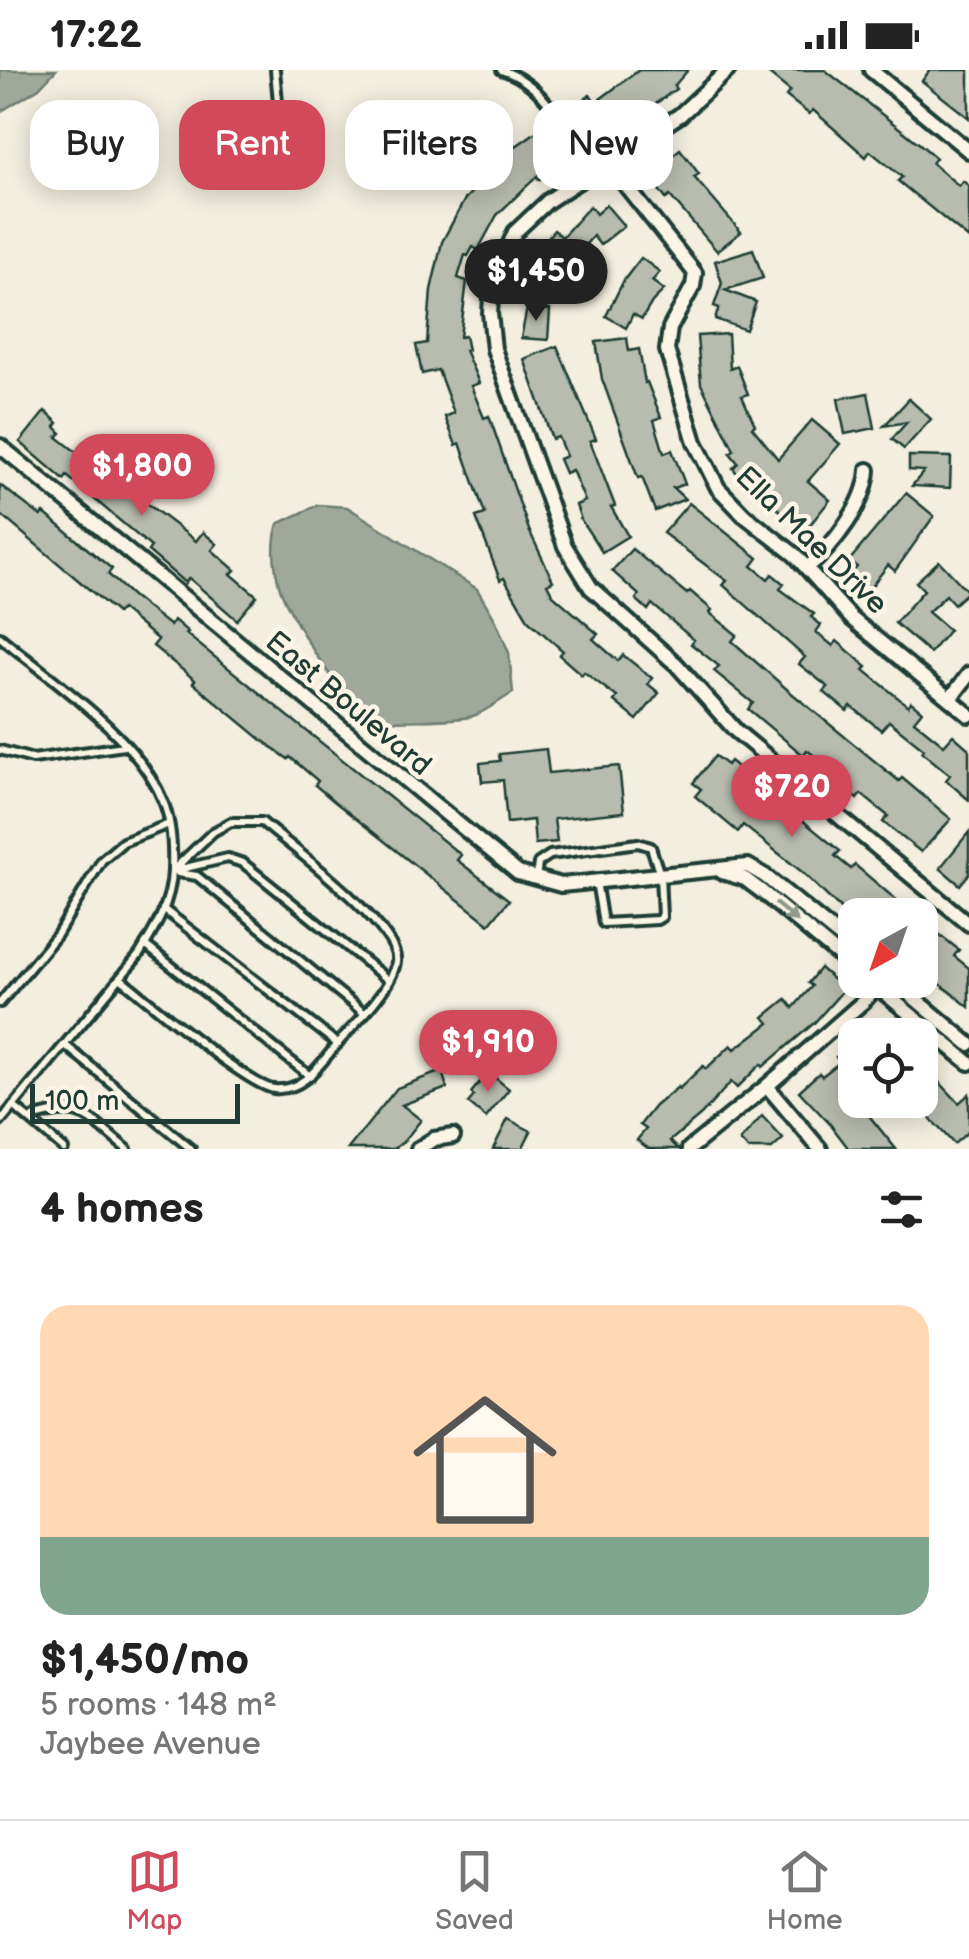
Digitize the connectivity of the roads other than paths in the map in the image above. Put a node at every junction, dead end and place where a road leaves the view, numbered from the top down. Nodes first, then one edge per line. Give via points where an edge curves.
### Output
1 (275, 70) edge
2 (501, 70) edge
3 (728, 70) edge
4 (871, 70) edge
5 (278, 100) edge
6 (544, 100) edge
7 (673, 120) edge
8 (969, 151) edge
9 (564, 190) edge
10 (629, 190) edge
11 (0, 446) edge
12 (868, 470) dead end
13 (807, 568) junction
14 (0, 637) edge
15 (969, 674) edge
16 (950, 700) junction
17 (969, 715) edge
18 (126, 746) junction
19 (0, 750) edge
20 (169, 824) junction
21 (710, 870) junction
22 (172, 872) junction
23 (660, 875) junction
24 (536, 880) junction
25 (596, 881) junction
26 (164, 908) junction
27 (969, 924) edge
28 (838, 935) edge
29 (146, 945) junction
30 (838, 954) edge
31 (120, 978) junction
32 (388, 979) junction
33 (859, 998) edge
34 (894, 998) edge
35 (914, 998) edge
36 (0, 1003) edge
37 (364, 1013) junction
38 (338, 1044) junction
39 (969, 1044) edge
40 (64, 1045) junction
41 (969, 1064) edge
42 (310, 1076) junction
43 (767, 1086) junction
44 (13, 1106) junction
45 (28, 1119) junction
46 (0, 1122) edge
47 (452, 1136) dead end
48 (64, 1149) edge
49 (127, 1149) edge
50 (191, 1149) edge
51 (418, 1149) edge
52 (689, 1149) edge
53 (820, 1149) edge

1 - 5 lane
2 - 6 lane via 523,79
3 - 7 street
4 - 8 street
9 - 27 street via 515,232 492,285 490,312 494,349 565,546 591,588 677,665 736,731
10 - 13 street, Ella Mae Drive via 694,273 666,350 706,466 730,502
11 - 24 street, East Boulevard via 504,865
12 - 13 street via 864,496
13 - 16 street, Ella Mae Drive via 852,618
14 - 18 lane
15 - 16 street
16 - 17 street, Ella Mae Drive
18 - 19 lane via 32,759
18 - 20 lane via 150,776
20 - 22 lane
20 - 36 lane via 123,842 102,860 57,935
21 - 23 street, East Boulevard
21 - 28 street, East Boulevard via 748,866
21 -> 30 street via 745,879
22 - 26 lane
22 - 32 lane via 228,858 243,863
22 - 32 lane via 230,822 262,822 382,926 396,949
22 - 37 lane via 197,876
23 - 24 lane via 651,847 638,843 550,855 538,863
23 - 25 street, East Boulevard
23 - 25 lane via 657,920 603,923
24 - 25 street, East Boulevard
26 - 29 lane
26 - 38 lane
29 - 31 lane
29 - 42 lane
31 - 40 lane
31 - 42 lane via 260,1085 290,1087
32 - 37 lane
33 - 43 street
34 - 41 street
35 - 39 street
37 - 38 lane
38 - 42 lane
40 - 44 lane
40 - 50 lane
43 - 52 street
43 - 53 street
44 - 45 lane
44 - 46 lane
45 - 48 lane
45 - 49 lane via 78,1111
47 - 51 street

